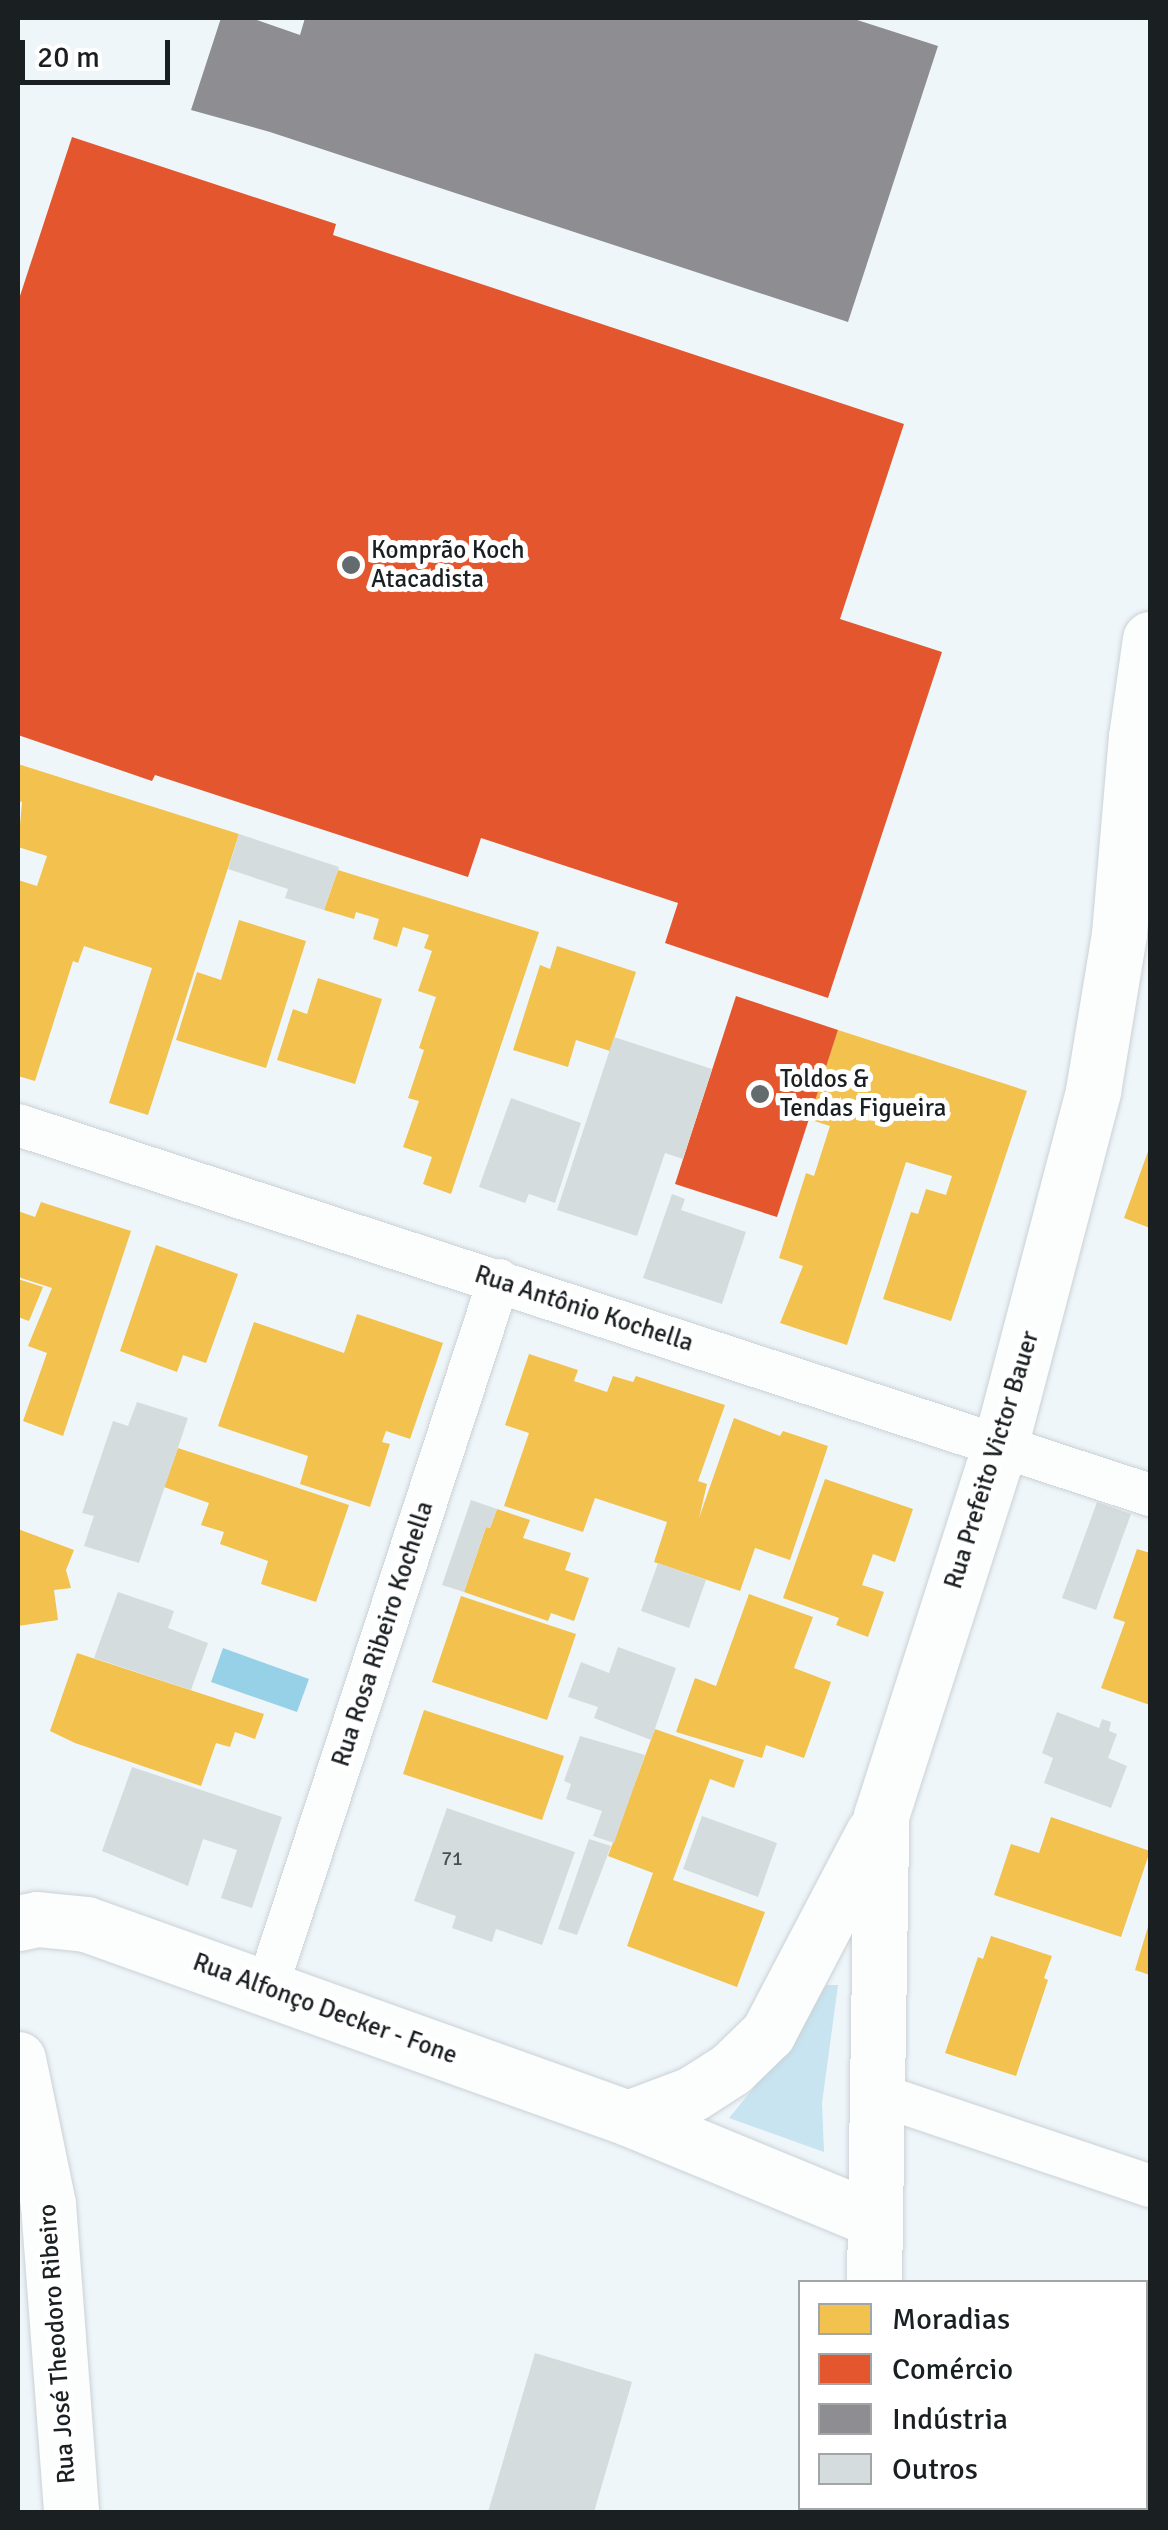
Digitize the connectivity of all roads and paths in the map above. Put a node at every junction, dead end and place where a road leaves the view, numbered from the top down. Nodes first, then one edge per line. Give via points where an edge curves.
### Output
1 (1150, 639) edge
2 (18, 1124) edge
3 (499, 1280) junction
4 (1000, 1446) junction
5 (1150, 1495) edge
6 (881, 1816) junction
7 (18, 1923) edge
8 (267, 1988) junction
9 (20, 2067) edge
10 (874, 2094) junction
11 (628, 2118) junction
12 (1150, 2186) edge
13 (872, 2219) junction
14 (874, 2280) edge
15 (71, 2512) edge

1 - 4 main road, Rua Prefeito Victor Bauer via 1119,934 1093,1092
2 - 3 street, Rua Antônio Kochella
3 - 4 street, Rua Antônio Kochella
3 - 8 street, Rua Rosa Ribeiro Kochella
4 - 5 street, Rua Antônio Kochella
4 - 6 main road, Rua Prefeito Victor Bauer
6 - 10 main road, Rua Prefeito Victor Bauer
6 - 11 main road via 768,2033 705,2086
7 - 8 main road, Rua Alfonço Decker - Fone via 86,1924
8 - 11 main road, Rua Alfonço Decker - Fone
9 - 15 main road, Rua José Theodoro Ribeiro via 48,2204
10 - 12 street
10 - 13 main road, Rua Prefeito Victor Bauer
11 - 13 main road, Rua Alfonço Decker - Fone
13 - 14 main road, Rua Prefeito Victor Bauer

